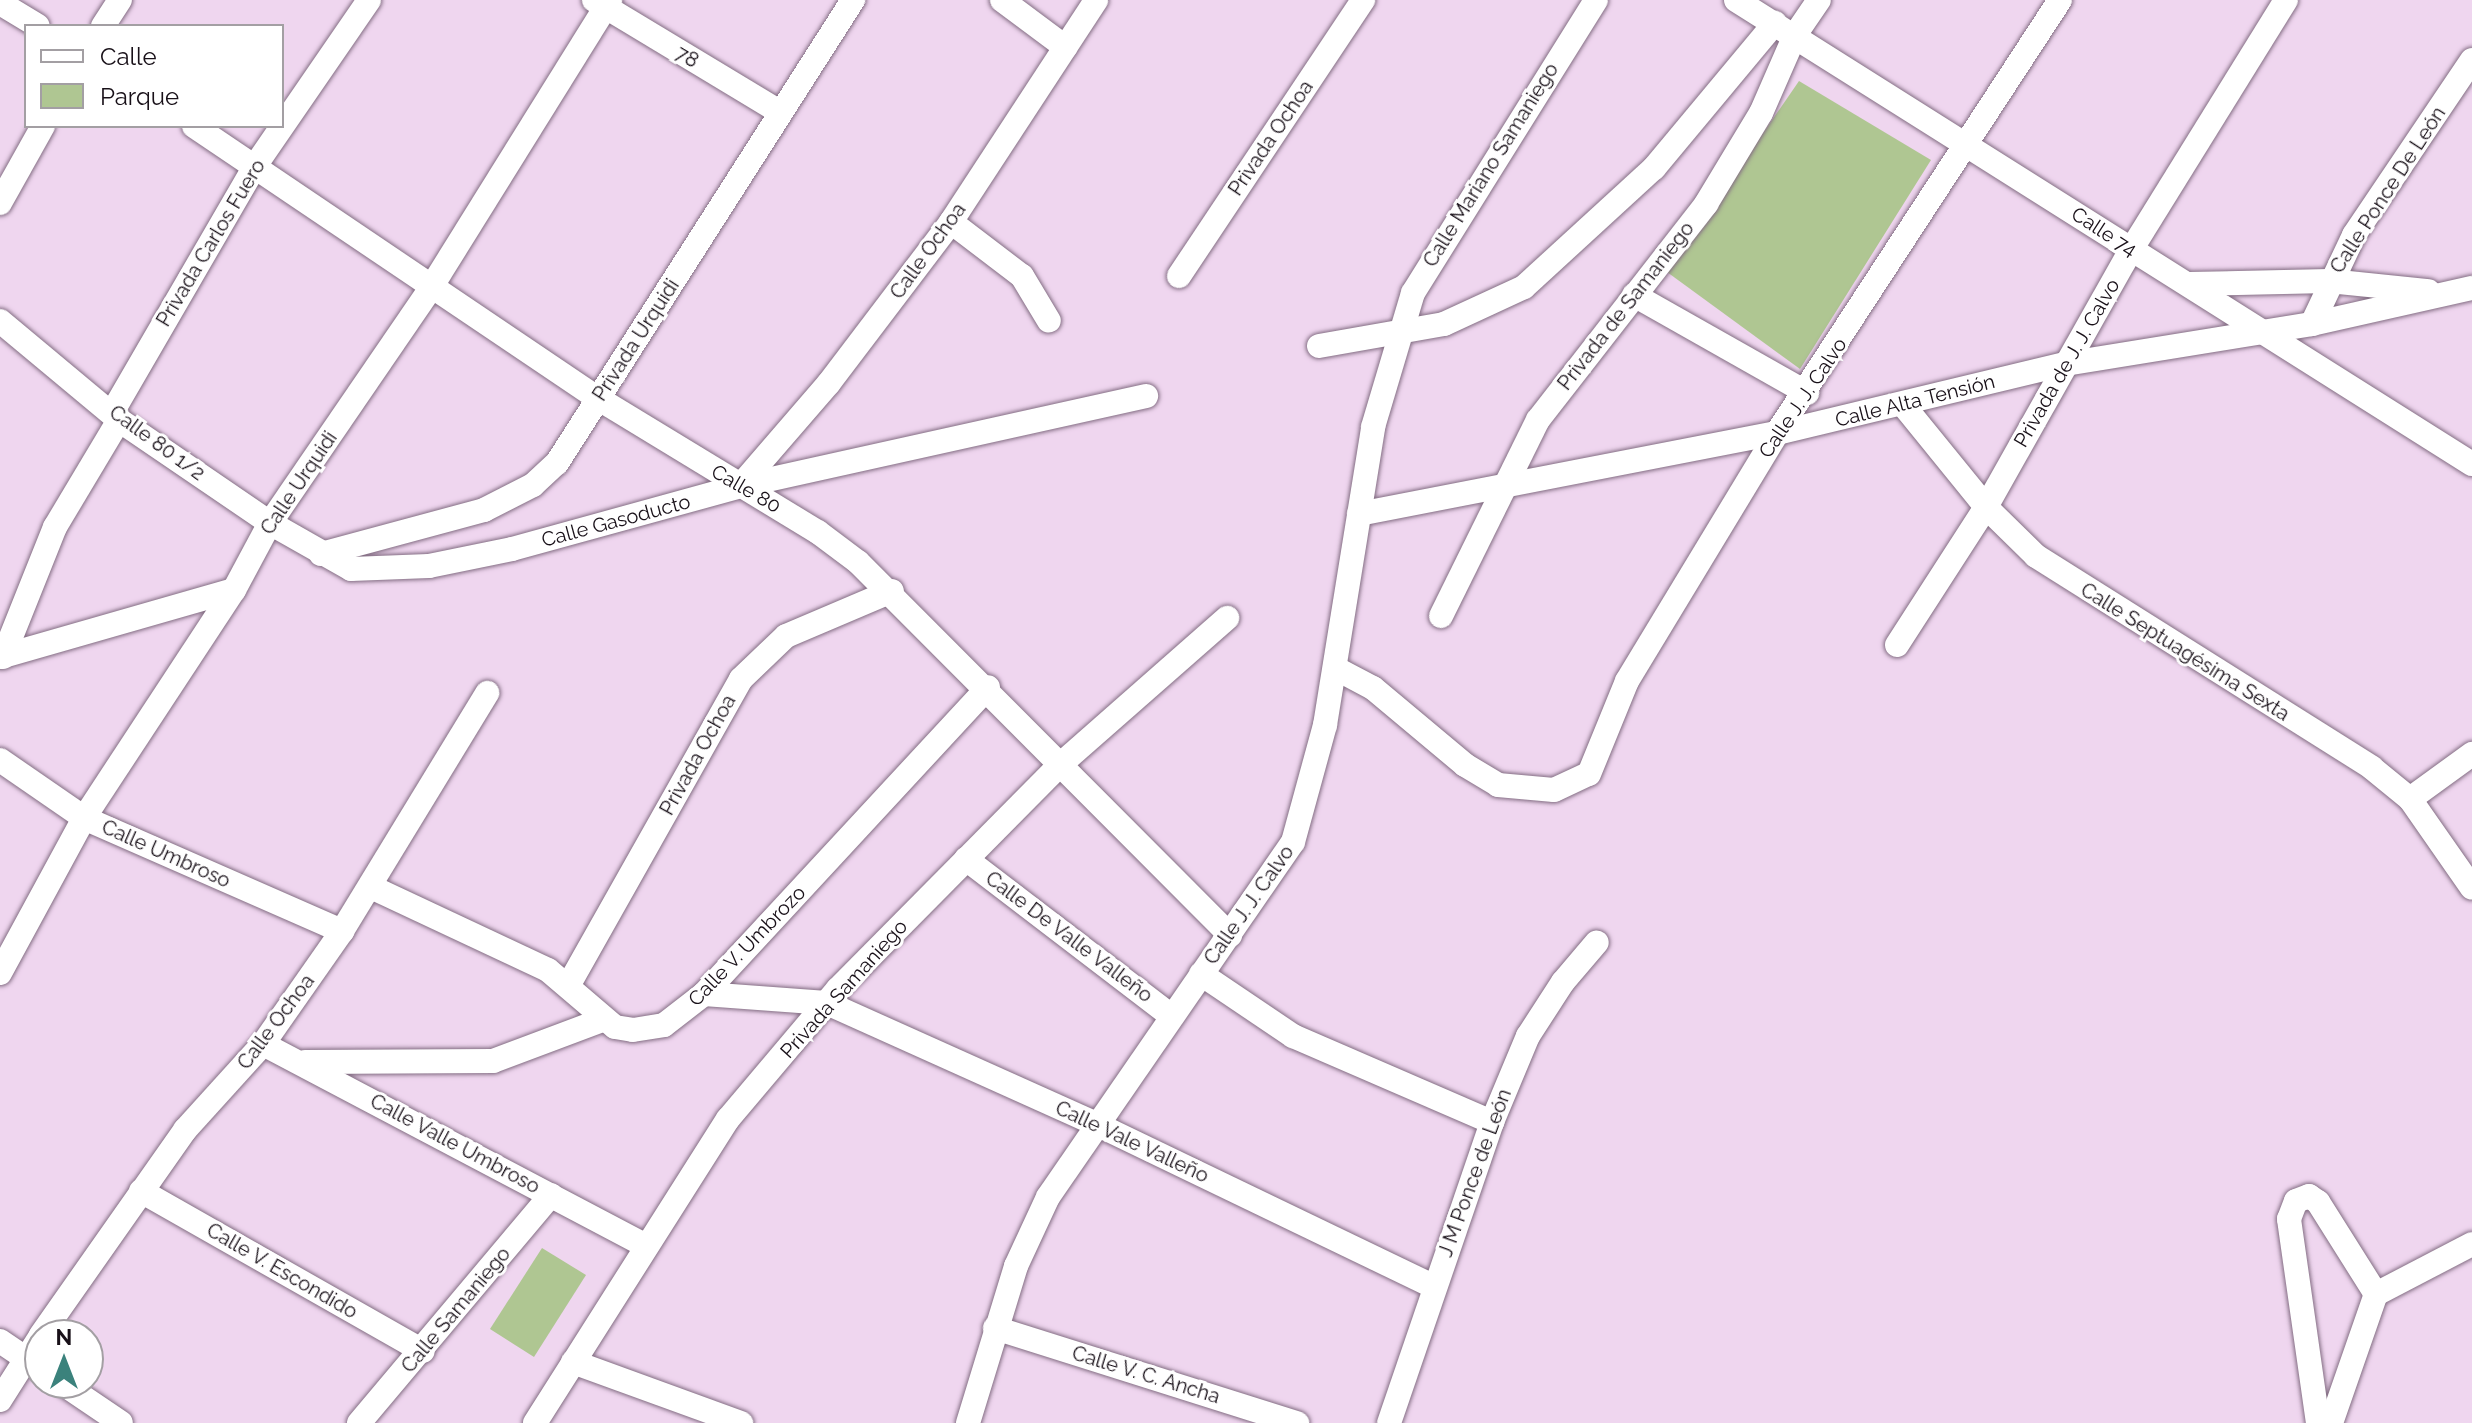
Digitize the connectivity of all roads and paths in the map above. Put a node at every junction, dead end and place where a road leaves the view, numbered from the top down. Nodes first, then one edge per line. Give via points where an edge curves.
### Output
1 (120, 0) edge
2 (369, 0) edge
3 (853, 0) edge
4 (1002, 0) edge
5 (1096, 0) edge
6 (1363, 0) edge
7 (1596, 0) edge
8 (1736, 0) edge
9 (1819, 0) edge
10 (2060, 0) edge
11 (2286, 0) edge
12 (0, 3) edge
13 (603, 3) edge
14 (35, 24) edge
15 (104, 24) edge
16 (1785, 29) junction
17 (1065, 47) junction
18 (2472, 60) edge
19 (781, 113) junction
20 (284, 124) edge
21 (42, 128) edge
22 (197, 128) edge
23 (281, 128) edge
24 (1970, 144) junction
25 (255, 166) junction
26 (0, 203) edge
27 (951, 222) junction
28 (2131, 250) junction
29 (1179, 276) dead end
30 (2329, 281) junction
31 (2189, 284) junction
32 (432, 286) junction
33 (2461, 290) edge
34 (1634, 295) junction
35 (1049, 321) dead end
36 (2312, 324) junction
37 (2260, 332) junction
38 (3, 333) edge
39 (1399, 335) junction
40 (1319, 346) dead end
41 (2065, 364) junction
42 (1807, 393) junction
43 (1146, 396) dead end
44 (599, 399) junction
45 (1904, 406) junction
46 (116, 415) junction
47 (1777, 433) junction
48 (2472, 464) edge
49 (1504, 484) junction
50 (740, 486) junction
51 (1986, 507) junction
52 (1359, 514) junction
53 (270, 523) junction
54 (321, 554) junction
55 (234, 590) junction
56 (892, 591) junction
57 (1441, 616) dead end
58 (1227, 618) dead end
59 (1897, 645) dead end
60 (1, 657) edge
61 (1335, 668) junction
62 (988, 687) junction
63 (487, 693) dead end
64 (2472, 754) edge
65 (0, 760) edge
66 (1062, 763) junction
67 (2410, 799) junction
68 (84, 818) junction
69 (966, 859) junction
70 (371, 887) junction
71 (2472, 888) edge
72 (342, 931) junction
73 (1230, 935) junction
74 (1597, 942) dead end
75 (0, 973) edge
76 (1201, 974) junction
77 (568, 986) junction
78 (704, 994) junction
79 (827, 1003) junction
80 (1170, 1015) junction
81 (602, 1020) junction
82 (263, 1044) junction
83 (300, 1062) junction
84 (1492, 1122) junction
85 (1094, 1123) junction
86 (141, 1191) junction
87 (551, 1195) junction
88 (2472, 1244) edge
89 (645, 1245) junction
90 (1435, 1287) junction
91 (2376, 1294) junction
92 (53, 1319) edge
93 (995, 1328) junction
94 (0, 1341) edge
95 (423, 1351) junction
96 (24, 1358) edge
97 (573, 1362) junction
98 (24, 1372) edge
99 (86, 1399) edge
100 (0, 1400) edge
101 (121, 1423) edge
102 (359, 1423) edge
103 (535, 1423) edge
104 (741, 1423) edge
105 (968, 1423) edge
106 (1297, 1423) edge
107 (1389, 1423) edge
108 (2318, 1423) edge
109 (2331, 1423) edge

1 - 15 street
2 - 20 street, Privada Carlos Fuero
3 - 19 street, Privada Urquidi
4 - 17 street
5 - 17 street, Calle Ochoa
6 - 29 street, Privada Ochoa
7 - 39 street, Calle Mariano Samaniego via 1433,256
8 - 16 street, Calle 74
9 - 16 street, Privada de Samaniego
10 - 24 street, Calle J. J. Calvo
11 - 28 street, Privada de J. J. Calvo
12 - 14 street
13 - 19 street, 78
13 - 32 street, Calle Urquidi
16 - 24 street, Calle 74
16 - 34 street, Privada de Samaniego via 1735,160
16 - 39 street, Privada de Samaniego via 1654,168 1550,267 1498,303
17 - 27 street, Calle Ochoa
18 - 30 street, Calle Ponce De León
19 - 44 street, Privada Urquidi
21 - 26 street
22 - 25 street, Calle 80
23 - 25 street, Privada Carlos Fuero
24 - 28 street, Calle 74
24 - 42 street, Calle J. J. Calvo
25 - 32 street, Calle 80
25 - 46 street, Privada Carlos Fuero
27 - 35 street via 1022,276
27 - 50 street, Calle Ochoa via 829,383
28 - 31 street, Calle 74
28 - 41 street, Privada de J. J. Calvo
30 - 31 street
30 - 33 street
30 - 36 street, Calle Ponce De León
31 - 37 street, Calle 74
32 - 44 street, Calle 80
32 - 53 street, Calle Urquidi
33 - 36 street, Calle Alta Tensión
34 - 42 street
34 - 49 street, Privada de Samaniego via 1538,420
36 - 37 street, Calle Alta Tensión
37 - 41 street, Calle Alta Tensión
37 - 48 street, Calle 74
38 - 46 street, Calle 80 1/2
39 - 40 street
39 - 52 street, Calle J. J. Calvo via 1373,427
41 - 45 street, Calle Alta Tensión
41 - 51 street, Privada de J. J. Calvo
42 - 47 street, Calle J. J. Calvo
43 - 50 street, Calle Gasoducto
44 - 50 street, Calle 80
44 - 54 street, Privada Urquidi via 557,463 515,496 442,522
45 - 47 street, Calle Alta Tensión
45 - 51 street, Calle Septuagésima Sexta
46 - 53 street, Calle 80 1/2
46 - 60 street, Privada Carlos Fuero via 55,527
47 - 49 street, Calle Alta Tensión
47 - 61 street, Calle J. J. Calvo via 1627,681 1595,765 1579,783 1554,790 1515,789 1480,775 1373,688
49 - 52 street, Calle Alta Tensión
49 - 57 street, Privada de Samaniego
50 - 54 street, Calle Gasoducto via 562,537 429,566 351,569
50 - 56 street, Calle 80 via 818,532
51 - 59 street, Privada de J. J. Calvo
51 - 67 street, Calle Septuagésima Sexta via 2069,580 2372,768
52 - 61 street, Calle J. J. Calvo
53 - 54 street, Calle 80 1/2
53 - 55 street, Calle Urquidi
55 - 60 street
55 - 68 street, Calle Urquidi
56 - 62 street, Calle 80
56 - 77 street, Privada Ochoa via 786,636 741,679
58 - 66 street, Privada Samaniego
61 - 73 street, Calle J. J. Calvo via 1315,774 1293,842
62 - 66 street, Calle 80
62 - 78 street, Calle V. Umbrozo
63 - 70 street, Calle Ochoa
64 - 67 street
65 - 68 street, Calle Umbroso
66 - 69 street, Privada Samaniego
66 - 73 street, Calle 80
67 - 71 street, Calle Septuagésima Sexta
68 - 72 street, Calle Umbroso
68 - 75 street, Calle Urquidi
69 - 79 street, Privada Samaniego
69 - 80 street, Calle De Valle Valleño
70 - 72 street, Calle Ochoa
70 - 77 street via 517,953
72 - 82 street, Calle Ochoa
73 - 76 street, Calle J. J. Calvo
74 - 84 street, J M Ponce de León via 1541,1012
76 - 80 street, Calle J. J. Calvo
76 - 84 street via 1293,1036
77 - 81 street
78 - 79 street
78 - 81 street, Calle V. Umbrozo via 677,1018 649,1030 615,1027
79 - 85 street, Calle Vale Valleño
79 - 89 street, Privada Samaniego via 728,1119
80 - 85 street, Calle J. J. Calvo
81 - 83 street via 493,1061
82 - 83 street, Calle Valle Umbroso
82 - 86 street, Calle Ochoa via 195,1116
83 - 87 street, Calle Valle Umbroso
84 - 90 street, J M Ponce de León
85 - 90 street, Calle Vale Valleño
85 - 93 street, Calle J. J. Calvo via 1031,1231
86 - 92 street, Calle Ochoa
86 - 95 street, Calle V. Escondido
87 - 89 street, Calle Valle Umbroso
87 - 95 street, Calle Samaniego
88 - 91 street
89 - 97 street, Privada Samaniego
90 - 107 street, J M Ponce de León
91 - 108 street via 2318,1202 2309,1196 2296,1201 2289,1219
91 - 109 street
93 - 105 street, Calle J. J. Calvo
93 - 106 street, Calle V. C. Ancha
94 - 96 street
95 - 102 street, Calle Samaniego
97 - 103 street, Privada Samaniego
97 - 104 street
98 - 100 street, Calle Ochoa
99 - 101 street

